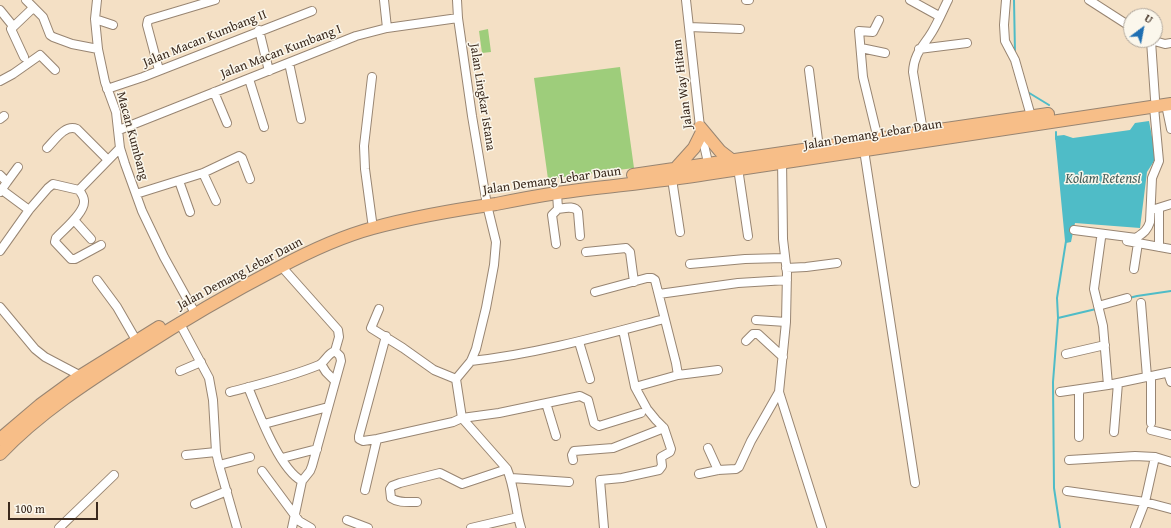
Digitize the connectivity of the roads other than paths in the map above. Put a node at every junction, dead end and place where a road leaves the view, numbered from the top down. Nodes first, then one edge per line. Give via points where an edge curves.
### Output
1 (26, 0) edge
2 (97, 0) edge
3 (215, 0) edge
4 (384, 0) edge
5 (457, 0) edge
6 (686, 0) edge
7 (910, 0) edge
8 (948, 0) edge
9 (1006, 0) edge
10 (1089, 0) edge
11 (33, 8) junction
12 (0, 10) edge
13 (312, 11) dead end
14 (940, 16) junction
15 (458, 18) junction
16 (95, 19) junction
17 (879, 20) dead end
18 (1123, 22) edge
19 (113, 25) dead end
20 (13, 26) junction
21 (689, 27) junction
22 (387, 28) junction
23 (740, 29) dead end
24 (259, 30) junction
25 (967, 43) dead end
26 (861, 48) junction
27 (1153, 48) edge
28 (98, 49) junction
29 (919, 49) junction
30 (885, 53) dead end
31 (24, 57) dead end
32 (288, 63) junction
33 (54, 70) dead end
34 (159, 70) junction
35 (809, 70) dead end
36 (268, 71) junction
37 (372, 77) dead end
38 (248, 78) junction
39 (0, 81) edge
40 (107, 89) junction
41 (214, 92) junction
42 (1163, 102) edge
43 (1031, 116) junction
44 (301, 119) dead end
45 (227, 123) dead end
46 (264, 127) dead end
47 (119, 130) junction
48 (700, 130) junction
49 (1171, 130) edge
50 (924, 137) junction
51 (878, 139) junction
52 (46, 148) dead end
53 (120, 148) junction
54 (819, 148) junction
55 (864, 150) junction
56 (782, 158) junction
57 (108, 160) junction
58 (735, 165) junction
59 (18, 167) dead end
60 (710, 169) junction
61 (203, 173) junction
62 (674, 174) junction
63 (0, 175) edge
64 (250, 179) dead end
65 (179, 181) junction
66 (7, 182) junction
67 (79, 190) junction
68 (1, 191) edge
69 (557, 193) junction
70 (136, 194) junction
71 (216, 201) dead end
72 (486, 202) junction
73 (1171, 204) edge
74 (1159, 208) junction
75 (558, 209) junction
76 (30, 210) junction
77 (1151, 211) junction
78 (190, 212) dead end
79 (74, 220) junction
80 (372, 221) junction
81 (1074, 230) dead end
82 (680, 232) dead end
83 (580, 236) dead end
84 (748, 236) dead end
85 (1087, 236) dead end
86 (1101, 238) junction
87 (91, 239) dead end
88 (1138, 243) junction
89 (556, 244) dead end
90 (101, 245) dead end
91 (1159, 247) junction
92 (1171, 249) edge
93 (0, 251) edge
94 (586, 252) dead end
95 (784, 258) junction
96 (837, 263) dead end
97 (690, 264) dead end
98 (281, 266) junction
99 (786, 268) junction
100 (1134, 269) dead end
101 (98, 280) dead end
102 (787, 280) junction
103 (634, 282) junction
104 (595, 292) dead end
105 (659, 294) junction
106 (1127, 298) dead end
107 (1141, 303) dead end
108 (0, 307) edge
109 (1099, 308) junction
110 (379, 309) dead end
111 (194, 310) junction
112 (664, 319) junction
113 (756, 320) dead end
114 (179, 322) junction
115 (786, 322) junction
116 (623, 330) junction
117 (386, 336) junction
118 (136, 340) junction
119 (746, 341) dead end
120 (578, 342) junction
121 (1105, 345) junction
122 (335, 351) junction
123 (1066, 354) dead end
124 (783, 357) junction
125 (470, 361) junction
126 (201, 362) junction
127 (321, 364) junction
128 (718, 370) dead end
129 (180, 371) dead end
130 (1170, 373) edge
131 (678, 375) junction
132 (1149, 377) junction
133 (84, 379) junction
134 (456, 379) junction
135 (590, 380) dead end
136 (335, 381) junction
137 (1171, 382) edge
138 (1118, 383) junction
139 (1108, 385) junction
140 (248, 387) junction
141 (635, 387) junction
142 (1079, 390) junction
143 (230, 392) dead end
144 (779, 392) junction
145 (1060, 392) dead end
146 (546, 403) junction
147 (328, 407) junction
148 (641, 413) dead end
149 (462, 418) junction
150 (264, 424) junction
151 (664, 428) junction
152 (1114, 432) dead end
153 (1171, 435) edge
154 (556, 436) dead end
155 (1079, 437) dead end
156 (0, 439) edge
157 (378, 439) junction
158 (708, 448) dead end
159 (316, 449) junction
160 (216, 452) junction
161 (0, 454) edge
162 (186, 455) dead end
163 (250, 457) dead end
164 (1155, 457) junction
165 (282, 458) junction
166 (573, 460) dead end
167 (1069, 460) dead end
168 (1171, 462) edge
169 (219, 465) junction
170 (507, 469) junction
171 (718, 470) junction
172 (262, 472) dead end
173 (699, 474) dead end
174 (114, 475) dead end
175 (510, 478) junction
176 (302, 481) junction
177 (569, 482) dead end
178 (915, 483) dead end
179 (365, 490) dead end
180 (227, 491) junction
181 (1067, 491) dead end
182 (417, 502) dead end
183 (1145, 502) junction
184 (195, 504) dead end
185 (1171, 509) edge
186 (294, 514) junction
187 (518, 517) junction
188 (348, 520) dead end
189 (490, 526) edge
190 (290, 527) edge
191 (59, 528) edge
192 (236, 528) edge
193 (311, 528) edge
194 (368, 528) edge
195 (471, 528) edge
196 (521, 528) edge
197 (604, 528) edge
198 (822, 528) edge
199 (1135, 528) edge

1 - 11 street
2 - 16 street, Macan Kumbang
3 - 34 street via 148,20 147,25
4 - 22 street
5 - 15 street, Jalan Lingkar Istana
6 - 21 street, Jalan Way Hitam
7 - 14 street
8 - 14 street
9 - 43 street via 1005,41 1015,60
10 - 18 street
11 - 20 street
11 - 28 street via 45,20 53,37
12 - 20 street
13 - 24 street, Jalan Macan Kumbang II
14 - 29 street
15 - 22 street, Jalan Macan Kumbang I
15 - 72 street, Jalan Lingkar Istana
16 - 19 street
16 - 28 street, Macan Kumbang
17 - 26 street via 873,32 859,32
20 - 31 street via 11,30
21 - 23 street
21 - 48 street, Jalan Way Hitam
22 - 32 street, Jalan Macan Kumbang I via 356,36
24 - 34 street, Jalan Macan Kumbang II
24 - 36 street
25 - 29 street
26 - 30 street
26 - 51 street via 863,77
27 - 42 street
28 - 40 street, Macan Kumbang
29 - 50 street via 914,72
32 - 36 street, Jalan Macan Kumbang I
32 - 44 street
33 - 39 street via 40,54
34 - 40 street, Jalan Macan Kumbang II
35 - 54 street
36 - 38 street, Jalan Macan Kumbang I
37 - 80 street via 364,146
38 - 41 street, Jalan Macan Kumbang I
38 - 46 street
40 - 47 street, Macan Kumbang via 116,112
41 - 45 street
41 - 47 street, Jalan Macan Kumbang I
42 - 43 highway, Jalan Demang Lebar Daun
42 - 49 street
42 - 50 highway, Jalan Demang Lebar Daun
42 - 77 street via 1159,161 1152,178
43 - 50 highway, Jalan Demang Lebar Daun
47 - 53 street, Macan Kumbang
48 - 58 highway
48 - 60 street, Jalan Way Hitam
48 - 62 highway via 694,148
50 - 51 highway, Jalan Demang Lebar Daun
50 - 55 highway, Jalan Demang Lebar Daun
51 - 54 highway, Jalan Demang Lebar Daun
52 - 57 street via 67,128 73,127
53 - 57 street
53 - 70 street, Macan Kumbang
54 - 56 highway, Jalan Demang Lebar Daun
55 - 56 highway, Jalan Demang Lebar Daun
55 - 178 street
56 - 58 highway, Jalan Demang Lebar Daun
56 - 95 street
57 - 67 street
58 - 60 highway, Jalan Demang Lebar Daun
58 - 84 street
59 - 66 street
60 - 62 highway, Jalan Demang Lebar Daun
61 - 64 street via 241,156
61 - 65 street
61 - 71 street
62 - 69 highway, Jalan Demang Lebar Daun
62 - 72 highway, Jalan Demang Lebar Daun via 543,188
62 - 82 street
63 - 66 street
65 - 70 street
65 - 78 street
66 - 68 street
67 - 76 street via 53,184
67 - 79 street via 85,203
68 - 76 street
69 - 72 highway, Jalan Demang Lebar Daun
69 - 75 street
70 - 111 street, Macan Kumbang via 164,257
72 - 80 highway, Jalan Demang Lebar Daun via 403,213
72 - 98 highway, Jalan Demang Lebar Daun via 372,228 323,245
72 - 125 street, Jalan Lingkar Istana via 495,235 496,252 486,308 476,349
73 - 74 street
74 - 77 street
74 - 91 street
75 - 83 street via 577,210
75 - 89 street via 552,215
76 - 93 street via 6,238
77 - 81 street via 1149,227 1136,238
79 - 87 street
79 - 90 street via 55,240 63,252 75,260
80 - 111 highway, Jalan Demang Lebar Daun via 345,229 242,277
85 - 86 street
86 - 88 street
86 - 109 street via 1094,289
88 - 91 street
88 - 100 street
91 - 92 street
94 - 103 street via 627,249 630,252
95 - 97 street
95 - 99 street
96 - 99 street
98 - 111 highway, Jalan Demang Lebar Daun
98 - 122 street via 338,330
99 - 102 street
101 - 118 street
102 - 105 street via 738,283
102 - 115 street
103 - 104 street
103 - 105 street via 652,278
105 - 112 street
106 - 109 street
107 - 132 street
108 - 133 street via 35,349
109 - 121 street
110 - 117 street via 371,328
111 - 114 highway, Jalan Demang Lebar Daun
111 - 118 highway, Jalan Demang Lebar Daun
112 - 116 street
112 - 131 street
113 - 115 street
114 - 126 street
114 - 133 highway, Jalan Demang Lebar Daun
115 - 124 street
116 - 120 street
116 - 141 street
117 - 134 street via 434,370
117 - 157 street via 359,436 363,441
118 - 133 highway, Jalan Demang Lebar Daun
119 - 124 street via 753,334 758,334
120 - 125 street
120 - 135 street
121 - 123 street
121 - 139 street
122 - 127 street via 326,356
122 - 136 street via 341,361
124 - 144 street
125 - 134 street, Jalan Lingkar Istana
126 - 129 street
126 - 160 street via 209,378 213,400
127 - 136 street
127 - 140 street
128 - 131 street
130 - 132 street
130 - 137 street
131 - 141 street
132 - 138 street
132 - 153 street via 1151,427
133 - 156 highway, Jalan Demang Lebar Daun via 40,406
133 - 161 highway, Jalan Demang Lebar Daun
134 - 149 street
136 - 147 street
138 - 139 street
138 - 152 street
139 - 142 street
140 - 143 street
140 - 150 street
141 - 151 street via 647,409
142 - 145 street
142 - 155 street
144 - 171 street via 739,467
144 - 198 street
146 - 148 street via 585,397 594,423 599,426
146 - 149 street
146 - 154 street
147 - 150 street
147 - 159 street
149 - 157 street
149 - 170 street
150 - 165 street
151 - 166 street via 614,448 574,451
151 - 197 street via 672,449 661,457 660,469 630,477 600,480
157 - 179 street
158 - 171 street
159 - 165 street
159 - 176 street via 310,471
160 - 162 street
160 - 169 street
163 - 169 street
164 - 167 street
164 - 168 street
164 - 183 street
165 - 176 street via 292,475
169 - 180 street
170 - 175 street
170 - 182 street via 462,484 440,473 400,483 390,489 390,498 394,500
171 - 173 street
172 - 186 street
174 - 191 street
175 - 177 street
175 - 187 street
176 - 186 street
180 - 184 street
180 - 192 street
181 - 183 street
183 - 185 street
183 - 199 street
186 - 190 street
186 - 193 street via 299,521
187 - 189 street
187 - 196 street
188 - 194 street
189 - 195 street

